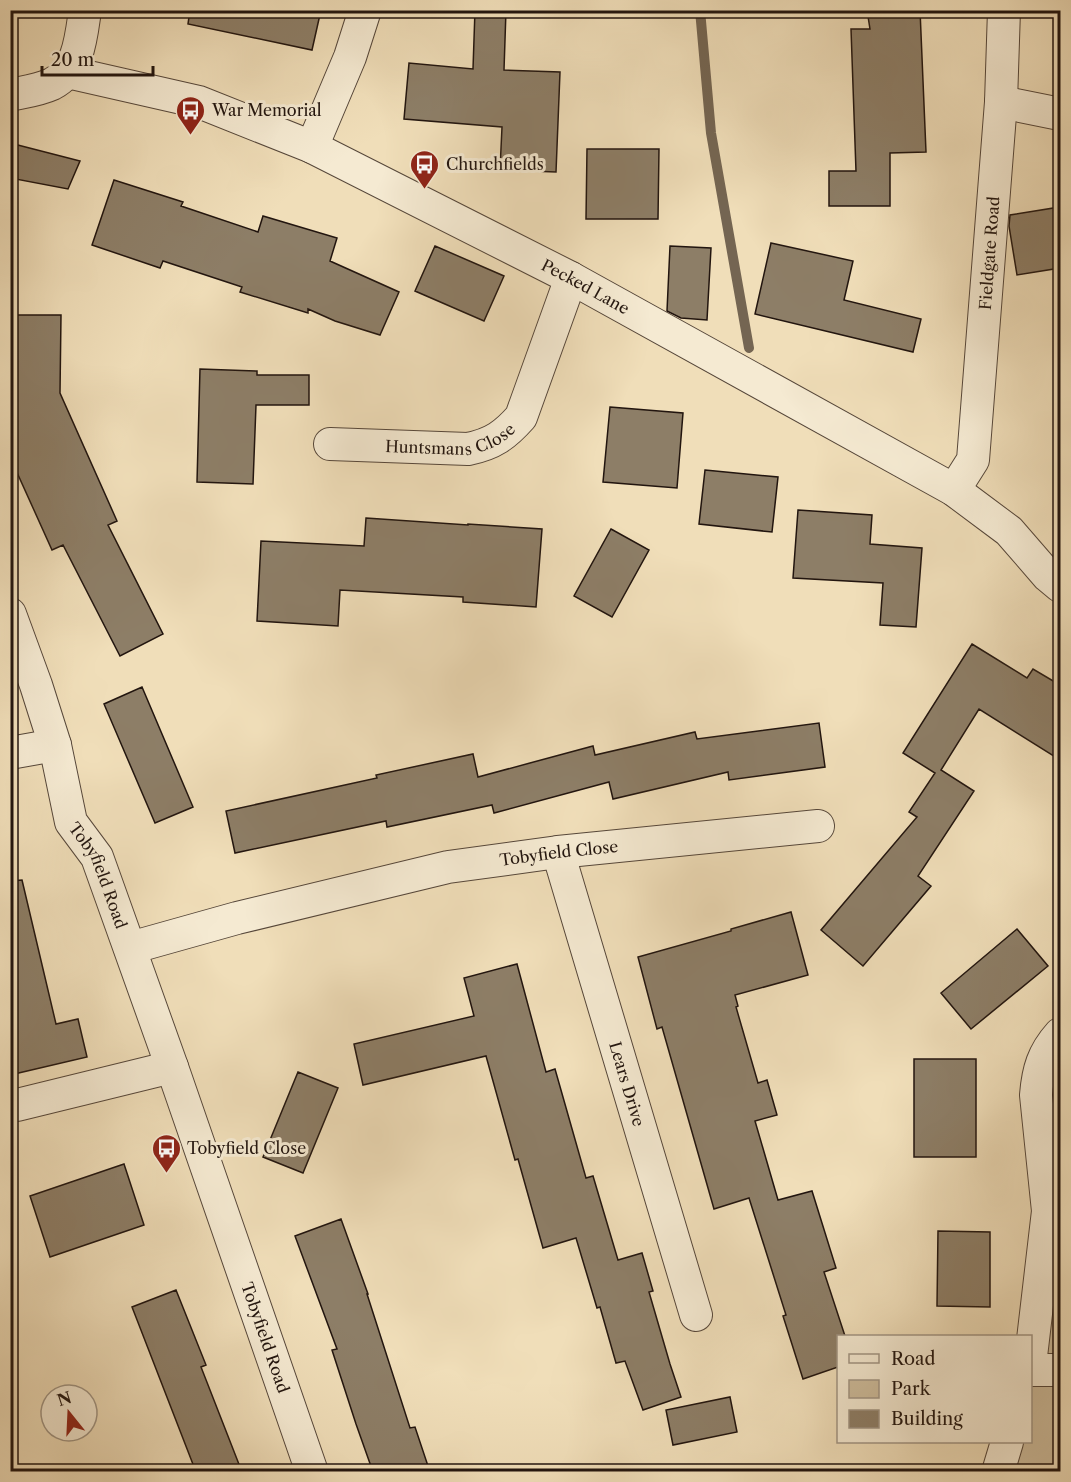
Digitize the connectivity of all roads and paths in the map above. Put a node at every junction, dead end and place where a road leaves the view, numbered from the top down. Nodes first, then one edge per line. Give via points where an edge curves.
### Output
1 (85, 10) edge
2 (365, 10) edge
3 (1004, 10) edge
4 (67, 72) junction
5 (10, 95) edge
6 (1001, 102) junction
7 (1060, 114) edge
8 (312, 147) junction
9 (571, 278) junction
10 (330, 444) dead end
11 (954, 490) junction
12 (1060, 586) edge
13 (10, 614) edge
14 (55, 746) junction
15 (10, 753) edge
16 (818, 826) dead end
17 (558, 852) junction
18 (130, 948) junction
19 (1060, 1034) edge
20 (172, 1067) junction
21 (10, 1104) edge
22 (696, 1315) dead end
23 (1032, 1348) edge
24 (1032, 1370) edge
25 (1060, 1370) edge
26 (1007, 1443) edge
27 (312, 1472) edge
28 (998, 1472) edge

1 - 4 street via 80,46
2 - 8 street
3 - 6 street, Fieldgate Road
4 - 5 street via 45,87
4 - 8 street, Pecked Lane via 199,102
6 - 7 street
6 - 11 street, Fieldgate Road via 973,460
8 - 9 street, Pecked Lane
9 - 10 street, Huntsmans Close via 521,417 497,439 461,449
9 - 11 street, Pecked Lane
11 - 12 street, Pecked Lane via 1009,531
13 - 14 street, Tobyfield Road
14 - 15 street
14 - 18 street, Tobyfield Road via 71,822 97,857
16 - 17 street, Tobyfield Close
17 - 18 street, Tobyfield Close via 448,867
17 - 22 street, Lears Drive
18 - 20 street, Tobyfield Road
19 - 23 street via 1043,1059 1036,1095 1048,1210
20 - 21 street via 17,1106
20 - 27 street, Tobyfield Road
24 - 25 street
26 - 28 street

